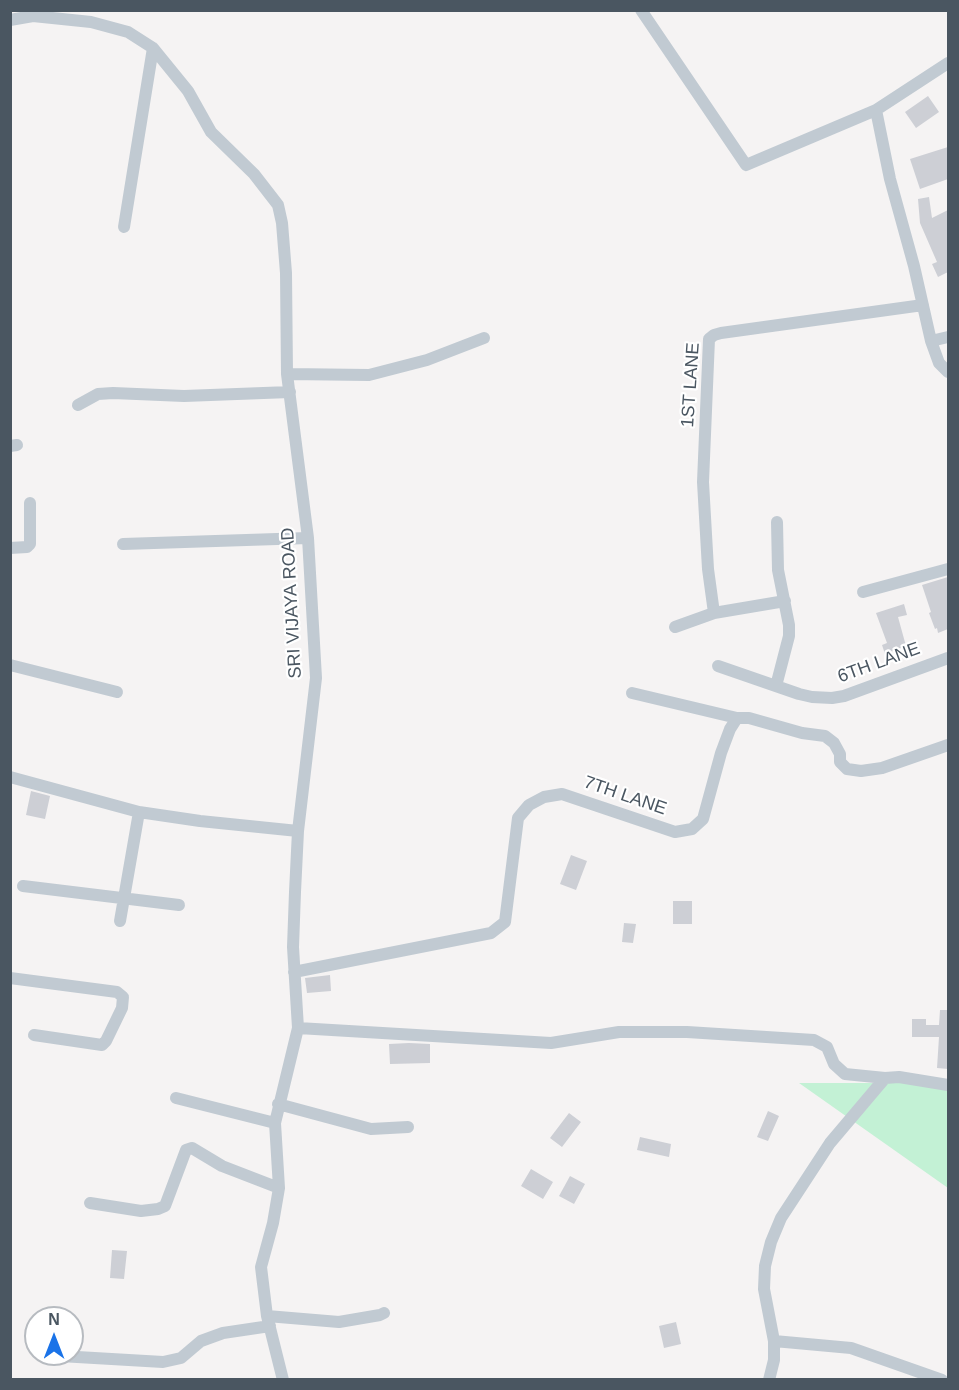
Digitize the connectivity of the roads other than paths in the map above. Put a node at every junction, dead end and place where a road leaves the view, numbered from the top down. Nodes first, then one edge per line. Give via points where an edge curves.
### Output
1 (641, 10) edge
2 (10, 20) edge
3 (153, 48) junction
4 (948, 63) edge
5 (876, 110) junction
6 (124, 227) dead end
7 (923, 305) junction
8 (484, 338) dead end
9 (948, 338) edge
10 (931, 341) junction
11 (948, 372) edge
12 (287, 374) junction
13 (290, 392) junction
14 (78, 405) dead end
15 (30, 503) dead end
16 (777, 522) dead end
17 (308, 538) junction
18 (123, 544) dead end
19 (10, 548) edge
20 (948, 569) edge
21 (862, 592) dead end
22 (785, 601) junction
23 (714, 613) junction
24 (675, 627) dead end
25 (948, 658) edge
26 (10, 665) edge
27 (718, 666) dead end
28 (776, 686) junction
29 (117, 692) dead end
30 (632, 693) dead end
31 (737, 718) junction
32 (948, 745) edge
33 (10, 777) edge
34 (139, 812) junction
35 (298, 831) junction
36 (23, 886) dead end
37 (124, 899) junction
38 (179, 905) dead end
39 (120, 921) dead end
40 (294, 972) junction
41 (10, 978) edge
42 (298, 1028) junction
43 (33, 1035) dead end
44 (885, 1078) junction
45 (948, 1085) edge
46 (176, 1098) dead end
47 (278, 1104) junction
48 (274, 1123) junction
49 (408, 1126) dead end
50 (279, 1188) junction
51 (90, 1203) dead end
52 (384, 1313) dead end
53 (268, 1321) junction
54 (774, 1341) junction
55 (84, 1357) edge
56 (283, 1380) edge
57 (770, 1380) edge
58 (942, 1380) edge

1 - 5 street via 746,165
2 - 3 street, SRI VIJAYA ROAD via 33,16 91,22 128,32
3 - 6 street
3 - 12 street, SRI VIJAYA ROAD via 188,91 211,132 279,205 286,273
4 - 5 street
5 - 7 street
7 - 10 street
7 - 23 street, 1ST LANE via 721,333 709,339 703,482
8 - 12 street via 427,360 369,375
9 - 10 street
10 - 11 street via 939,363
12 - 13 street, SRI VIJAYA ROAD
13 - 14 street via 184,396 113,393 98,394
13 - 17 street, SRI VIJAYA ROAD
15 - 19 street via 30,543 27,547
16 - 22 street via 778,570
17 - 18 street
17 - 35 street, SRI VIJAYA ROAD via 316,678
20 - 21 street
22 - 23 street
22 - 28 street via 789,636
23 - 24 street
25 - 28 street, 6TH LANE via 844,696 812,697
26 - 29 street
27 - 28 street, 6TH LANE
30 - 31 street
31 - 32 street via 825,736 834,742 840,762 847,769 861,771 882,768
31 - 40 street, 7TH LANE via 721,753 703,819 692,830 675,832 562,794 544,797 529,805 518,818 505,922 491,933
33 - 34 street
34 - 35 street
34 - 37 street
35 - 40 street, SRI VIJAYA ROAD
36 - 37 street
37 - 38 street
37 - 39 street
40 - 42 street, SRI VIJAYA ROAD
41 - 43 street via 117,992 123,997 122,1008 102,1045
42 - 44 street via 551,1043 619,1032 814,1040 826,1047 834,1064 845,1074
42 - 47 street, SRI VIJAYA ROAD
44 - 45 street
44 - 54 street via 830,1143 781,1218 765,1266 764,1289
46 - 48 street
47 - 48 street, SRI VIJAYA ROAD
47 - 49 street via 371,1129
48 - 50 street, SRI VIJAYA ROAD
50 - 51 street via 222,1166 192,1148 186,1150 165,1206 141,1211
50 - 53 street, SRI VIJAYA ROAD via 261,1267
52 - 53 street via 339,1322
53 - 55 street via 201,1341 181,1358 163,1362
53 - 56 street, SRI VIJAYA ROAD
54 - 57 street
54 - 58 street via 851,1348

